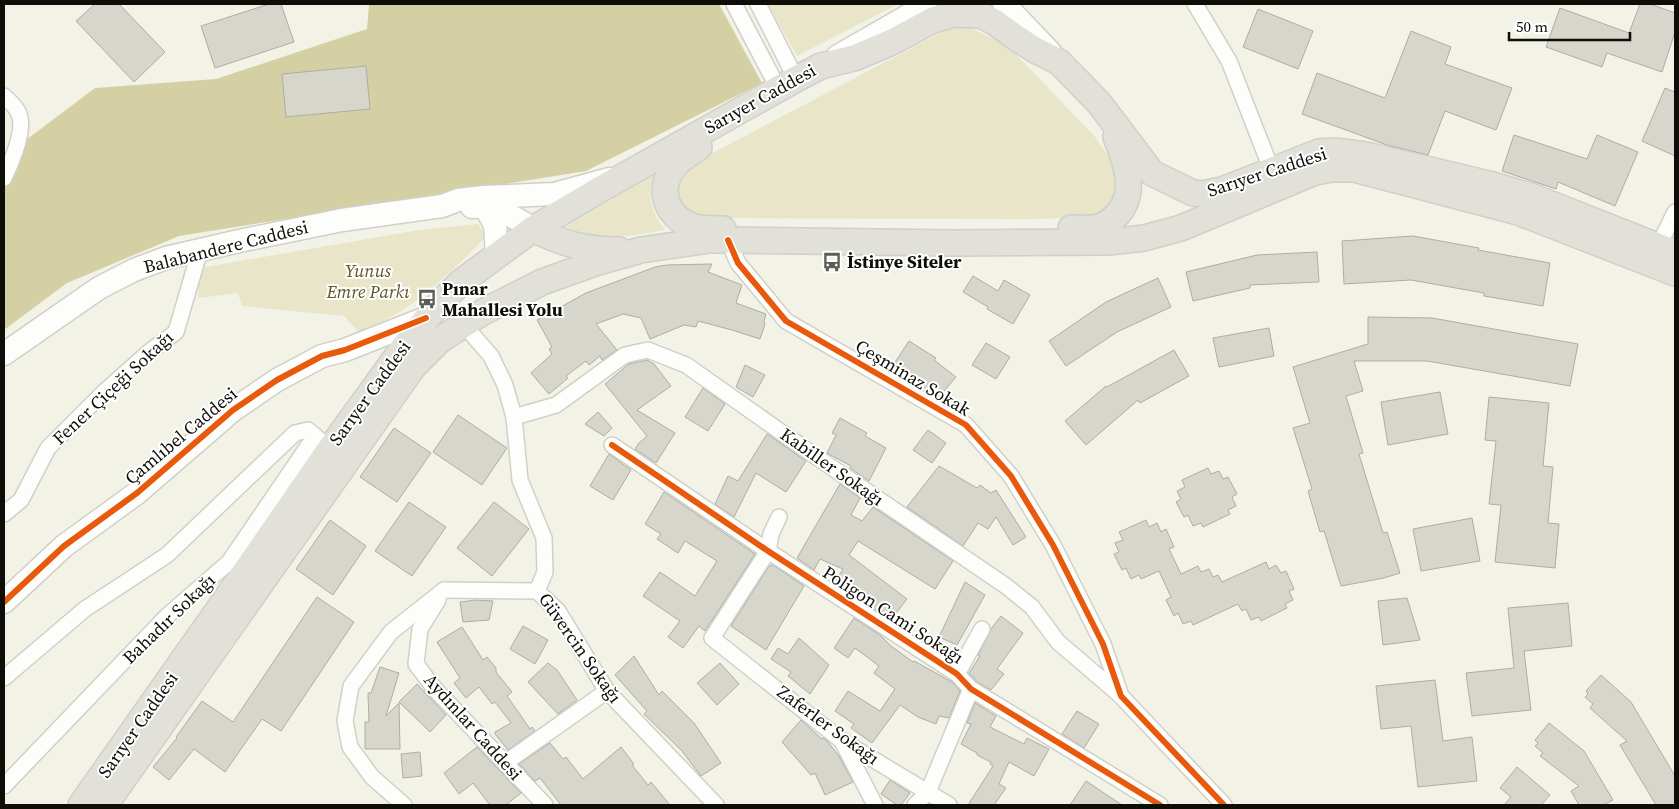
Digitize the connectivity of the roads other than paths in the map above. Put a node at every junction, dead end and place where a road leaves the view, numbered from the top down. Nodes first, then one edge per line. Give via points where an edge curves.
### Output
1 (734, 4) edge
2 (758, 4) edge
3 (925, 4) edge
4 (1004, 4) edge
5 (1195, 4) edge
6 (1059, 62) junction
7 (821, 66) junction
8 (787, 83) junction
9 (4, 96) edge
10 (1099, 103) junction
11 (724, 119) junction
12 (1272, 170) junction
13 (4, 178) edge
14 (620, 178) junction
15 (442, 206) junction
16 (485, 207) junction
17 (1675, 212) edge
18 (533, 230) junction
19 (728, 240) junction
20 (780, 240) junction
21 (953, 243) junction
22 (200, 250) junction
23 (641, 250) junction
24 (1667, 250) edge
25 (497, 255) junction
26 (1675, 272) edge
27 (426, 318) junction
28 (463, 324) junction
29 (440, 340) junction
30 (403, 348) junction
31 (345, 350) junction
32 (4, 354) edge
33 (514, 417) junction
34 (322, 443) junction
35 (612, 445) dead end
36 (4, 514) edge
37 (779, 516) dead end
38 (768, 551) junction
39 (444, 590) junction
40 (538, 591) junction
41 (4, 602) edge
42 (982, 629) dead end
43 (957, 674) junction
44 (4, 678) edge
45 (971, 689) junction
46 (607, 691) junction
47 (1121, 696) junction
48 (841, 740) junction
49 (505, 763) junction
50 (4, 786) edge
51 (928, 792) junction
52 (81, 805) edge
53 (105, 805) edge
54 (404, 805) edge
55 (545, 805) edge
56 (716, 805) edge
57 (875, 805) edge
58 (915, 805) edge
59 (949, 805) edge
60 (1160, 805) edge
61 (1224, 805) edge

1 - 8 street
2 - 8 street
3 - 7 main road
4 - 6 main road
5 - 12 street via 1229,61
6 - 7 main road, Sarıyer Caddesi via 981,15 953,14 854,58
6 - 10 main road, Sarıyer Caddesi
7 - 8 main road, Sarıyer Caddesi
8 - 11 main road, Sarıyer Caddesi
9 - 13 street via 18,112 21,123 14,156
10 - 12 main road, Sarıyer Caddesi via 1152,173 1193,193 1222,190
10 - 21 main road via 1112,127 1128,175 1128,194 1116,216 1097,228 991,233
11 - 14 main road, Sarıyer Caddesi
11 - 20 main road via 706,141 673,167 665,189 670,211 680,221 694,227 736,229
12 - 24 main road, Sarıyer Caddesi via 1319,152 1371,156 1533,197
14 - 15 main road via 554,194 484,197 458,200
14 - 18 main road, Sarıyer Caddesi
15 - 16 main road
15 - 22 main road, Balabandere Caddesi via 342,220
16 - 18 main road via 508,214
16 - 25 main road via 495,226
17 - 24 street
18 - 23 main road via 578,247
18 - 25 main road, Sarıyer Caddesi
19 - 20 main road, Sarıyer Caddesi
19 - 23 main road, Sarıyer Caddesi
19 - 47 street, Çeşminaz Sokak via 738,263 786,321 966,425 1011,476 1053,545 1103,644
20 - 21 main road, Sarıyer Caddesi
21 - 26 main road, Sarıyer Caddesi via 1109,242 1144,238 1181,228 1316,172 1354,169 1518,212
22 - 32 main road, Balabandere Caddesi via 134,270 99,288
22 - 36 street, Fener Çiçeği Sokağı via 176,332 104,392 48,448 21,500
23 - 28 main road, Sarıyer Caddesi via 542,282
25 - 27 main road, Sarıyer Caddesi via 461,282
27 - 30 main road, Sarıyer Caddesi
27 - 31 main road, Çamlıbel Caddesi
28 - 29 main road, Sarıyer Caddesi
28 - 33 street, Güvercin Sokağı via 491,356 505,385
29 - 30 main road
29 - 53 main road, Sarıyer Caddesi via 397,389
30 - 31 main road
30 - 34 main road, Sarıyer Caddesi
31 - 41 main road, Çamlıbel Caddesi via 322,356 277,380 233,410 137,493 64,546
33 - 40 street, Güvercin Sokağı via 520,480 544,538 545,572
33 - 47 street, Kabiller Sokağı via 556,405 625,355 648,350 686,365 1006,586 1032,607 1058,642
34 - 44 street via 308,430 295,433 167,555 85,608
34 - 50 street, Bahadır Sokağı via 229,562 167,616
34 - 52 main road, Sarıyer Caddesi via 247,570
35 - 38 street, Poligon Cami Sokağı
37 - 38 street
38 - 43 street, Poligon Cami Sokağı
38 - 48 street, Zaferler Sokağı via 712,638
39 - 40 street
39 - 49 street, Aydınlar Caddesi via 420,629 416,664 434,688
39 - 54 street via 391,632 351,686 345,720 350,747 372,777
40 - 46 street, Güvercin Sokağı via 558,611
42 - 43 street
43 - 45 street, Poligon Cami Sokağı
45 - 51 street
45 - 60 street, Poligon Cami Sokağı
46 - 49 street
46 - 56 street, Güvercin Sokağı
47 - 61 street, Kabiller Sokağı
48 - 51 street, Zaferler Sokağı
48 - 57 street
49 - 55 street, Aydınlar Caddesi
51 - 58 street
51 - 59 street, Zaferler Sokağı

